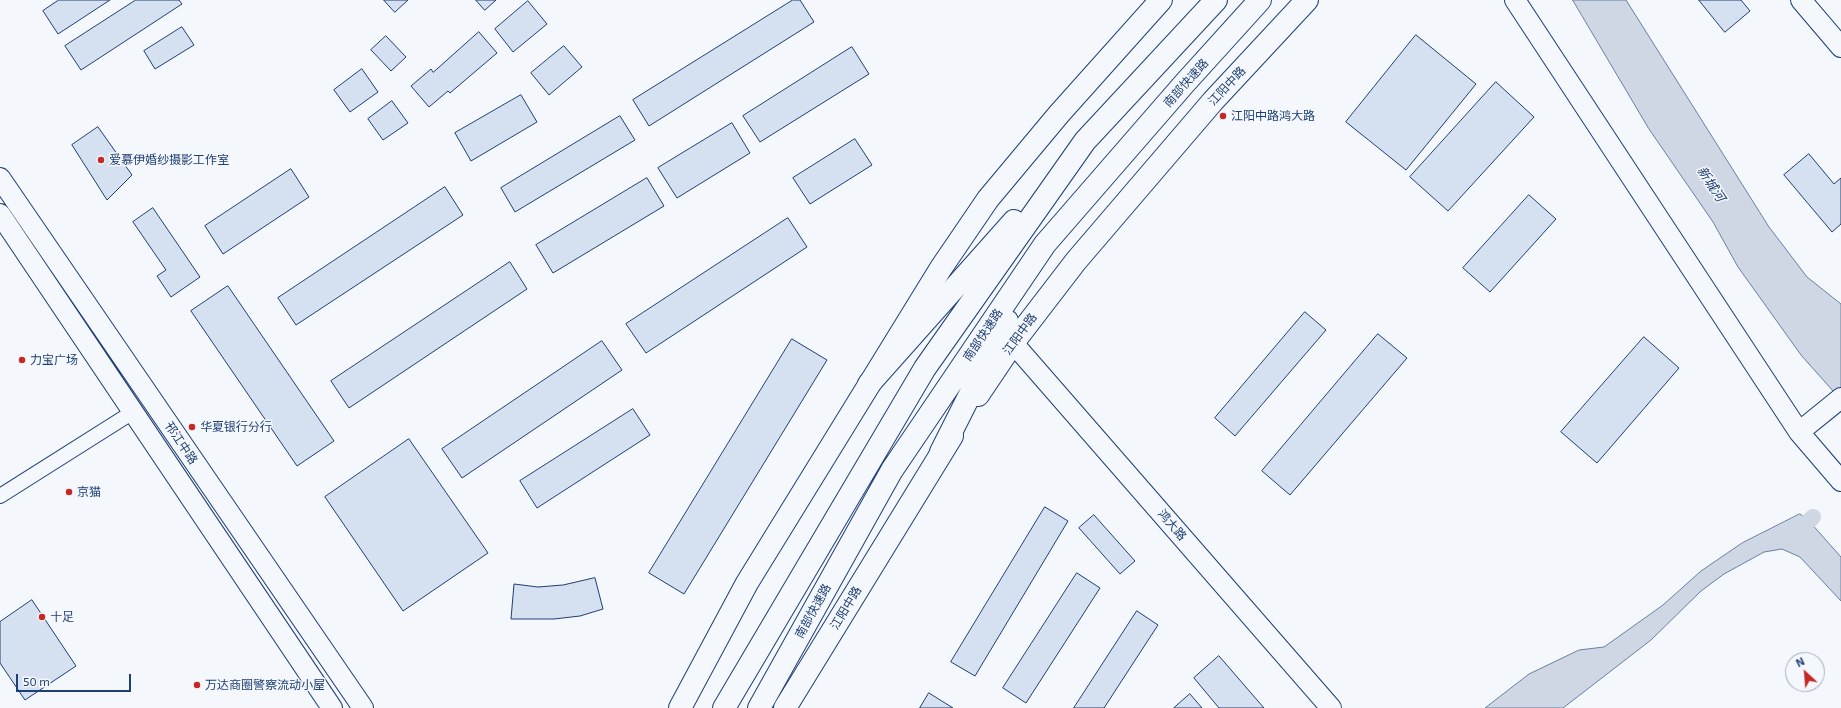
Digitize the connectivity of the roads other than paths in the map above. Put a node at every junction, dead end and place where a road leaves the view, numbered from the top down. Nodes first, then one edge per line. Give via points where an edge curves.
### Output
1 (1161, 0) edge
2 (1216, 0) edge
3 (1260, 0) edge
4 (1307, 0) edge
5 (1515, 0) edge
6 (1801, 0) edge
7 (1841, 47) edge
8 (1085, 141) junction
9 (0, 178) edge
10 (0, 214) edge
11 (1045, 244) junction
12 (1013, 343) junction
13 (870, 384) junction
14 (1835, 403) edge
15 (133, 412) junction
16 (1799, 432) junction
17 (941, 452) junction
18 (1841, 480) edge
19 (0, 496) edge
20 (332, 708) edge
21 (363, 708) edge
22 (680, 708) edge
23 (724, 708) edge
24 (759, 708) edge
25 (785, 708) edge
26 (1331, 708) edge

1 - 13 main road via 1059,114 988,199 941,268
2 - 8 main road
3 - 11 main road, 南部快速路
4 - 12 main road, 江阳中路 via 1208,107 1076,261
5 - 16 main road
6 - 7 main road
8 - 13 main road
8 - 23 main road via 925,368
9 - 21 main road, 邗江中路
10 - 15 main road, 邗江中路
11 - 17 main road
11 - 24 main road, 南部快速路 via 892,470
12 - 17 main road, 江阳中路
12 - 26 main road, 鸿大路
13 - 22 main road via 747,583
14 - 16 main road
15 - 19 street
15 - 20 main road, 邗江中路
16 - 18 main road
17 - 25 main road, 江阳中路

